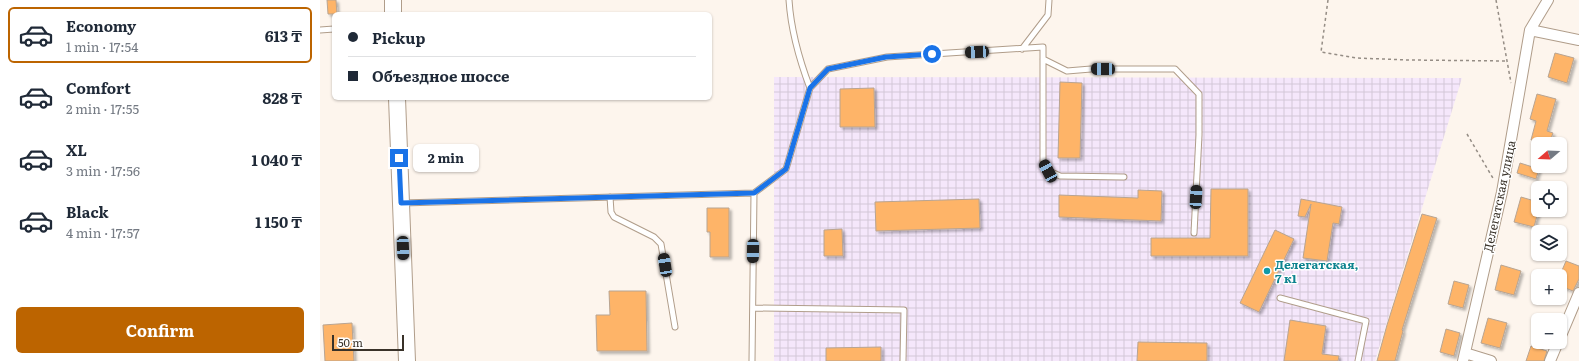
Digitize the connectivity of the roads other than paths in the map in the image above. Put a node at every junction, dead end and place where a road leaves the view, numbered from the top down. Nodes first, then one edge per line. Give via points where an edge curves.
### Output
1 (393, 0) edge
2 (788, 0) edge
3 (1049, 0) edge
4 (1548, 0) edge
5 (393, 12) edge
6 (332, 29) edge
7 (320, 30) edge
8 (1530, 30) junction
9 (1579, 40) edge
10 (1022, 49) junction
11 (1043, 59) junction
12 (810, 88) junction
13 (397, 100) edge
14 (1124, 177) dead end
15 (754, 193) junction
16 (610, 197) junction
17 (401, 203) junction
18 (1194, 233) dead end
19 (1579, 293) edge
20 (1280, 298) dead end
21 (753, 308) junction
22 (1567, 321) edge
23 (675, 327) dead end
24 (1555, 349) edge
25 (1464, 357) edge
26 (407, 361) edge
27 (752, 361) edge
28 (903, 361) edge
29 (1358, 361) edge
30 (1490, 361) edge
31 (1550, 361) edge

1 - 5 main road
2 - 12 lane via 799,59
3 - 10 lane via 1048,15
4 - 8 street, Делегатская улица
6 - 7 lane
8 - 9 street
8 - 25 street, Делегатская улица via 1502,192
10 - 11 lane via 1043,47
10 - 12 lane via 886,57 828,69
11 - 14 lane via 1043,161 1048,171 1060,176
11 - 18 lane via 1067,71 1175,69 1199,94
12 - 15 lane via 786,169
13 - 17 main road
15 - 16 lane
15 - 21 lane
16 - 17 lane
16 - 23 lane via 614,217 654,237 661,244
17 - 26 main road
19 - 22 street
20 - 29 lane via 1366,321
21 - 27 lane
21 - 28 lane via 904,310
24 - 31 street
25 - 30 street

